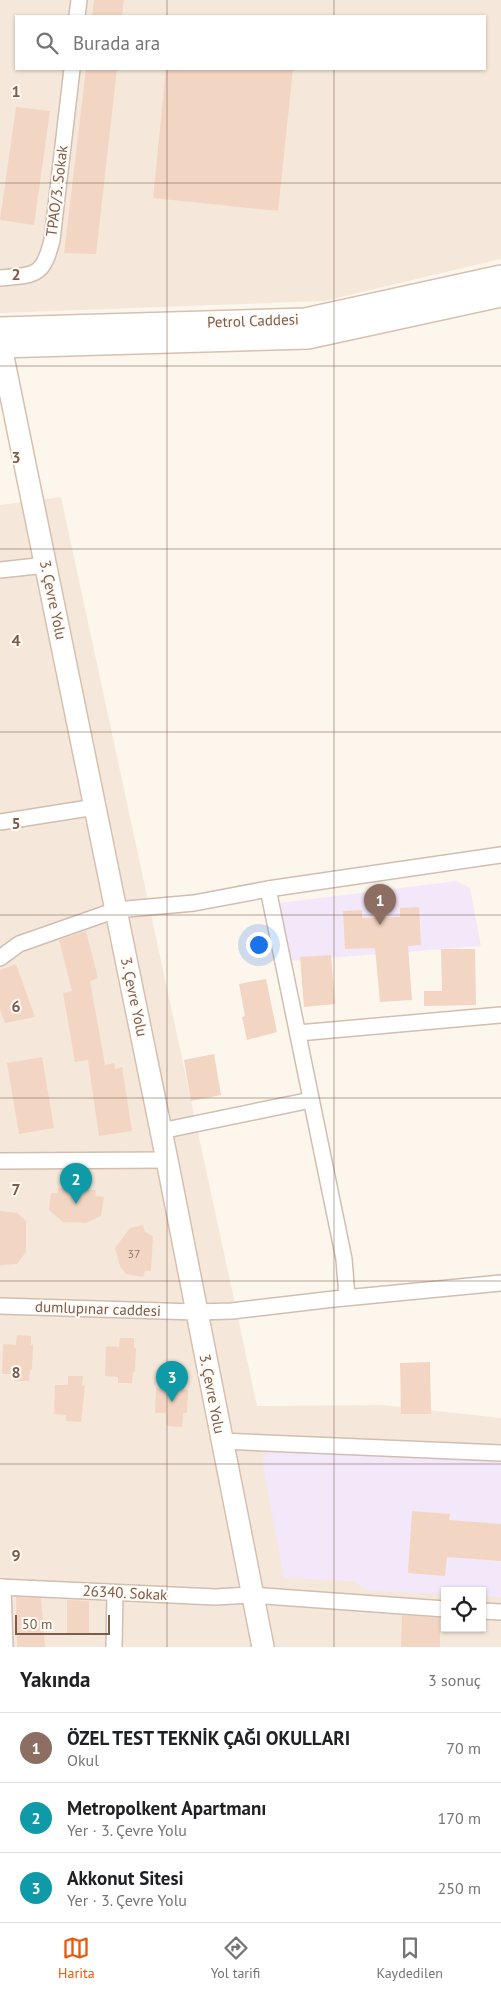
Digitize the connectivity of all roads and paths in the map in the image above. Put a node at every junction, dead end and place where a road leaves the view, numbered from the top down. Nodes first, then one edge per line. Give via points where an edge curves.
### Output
1 (79, 0) edge
2 (77, 15) edge
3 (72, 70) edge
4 (501, 276) edge
5 (0, 278) edge
6 (501, 296) edge
7 (0, 341) edge
8 (46, 565) junction
9 (0, 570) edge
10 (95, 807) junction
11 (0, 822) edge
12 (501, 855) edge
13 (268, 889) junction
14 (116, 910) junction
15 (0, 958) edge
16 (501, 1015) edge
17 (298, 1033) junction
18 (311, 1100) junction
19 (161, 1131) junction
20 (167, 1160) junction
21 (0, 1161) edge
22 (501, 1283) edge
23 (347, 1297) junction
24 (0, 1306) edge
25 (196, 1312) junction
26 (221, 1441) junction
27 (501, 1453) edge
28 (1, 1587) edge
29 (114, 1593) junction
30 (251, 1595) junction
31 (441, 1609) edge
32 (486, 1611) edge
33 (501, 1612) edge
34 (5, 1647) edge
35 (114, 1647) edge
36 (263, 1647) edge

1 - 2 street
3 - 5 street, TPAO/3. Sokak via 48,256 36,273
4 - 7 main road, Petrol Caddesi via 306,319
6 - 7 main road, Petrol Caddesi via 308,338
7 - 8 main road, 3. Çevre Yolu
8 - 9 street
8 - 10 main road, 3. Çevre Yolu
10 - 11 street
10 - 14 main road, 3. Çevre Yolu
12 - 13 street
13 - 14 street via 194,903
13 - 17 street
14 - 15 street via 20,944
14 - 19 main road, 3. Çevre Yolu
16 - 17 street
17 - 18 street
18 - 19 street
18 - 23 street via 344,1259
19 - 20 main road, 3. Çevre Yolu
20 - 21 street
20 - 25 main road, 3. Çevre Yolu
22 - 23 street, dumlupınar caddesi
23 - 25 street, dumlupınar caddesi via 232,1311
24 - 25 street, dumlupınar caddesi
25 - 26 main road, 3. Çevre Yolu
26 - 27 street
26 - 30 main road, 3. Çevre Yolu
28 - 29 street, 26340. Sokak
28 - 34 street
29 - 30 street, 26340. Sokak via 215,1597
29 - 35 street
30 - 31 street, 26340. Sokak
30 - 36 main road, 3. Çevre Yolu
32 - 33 street

